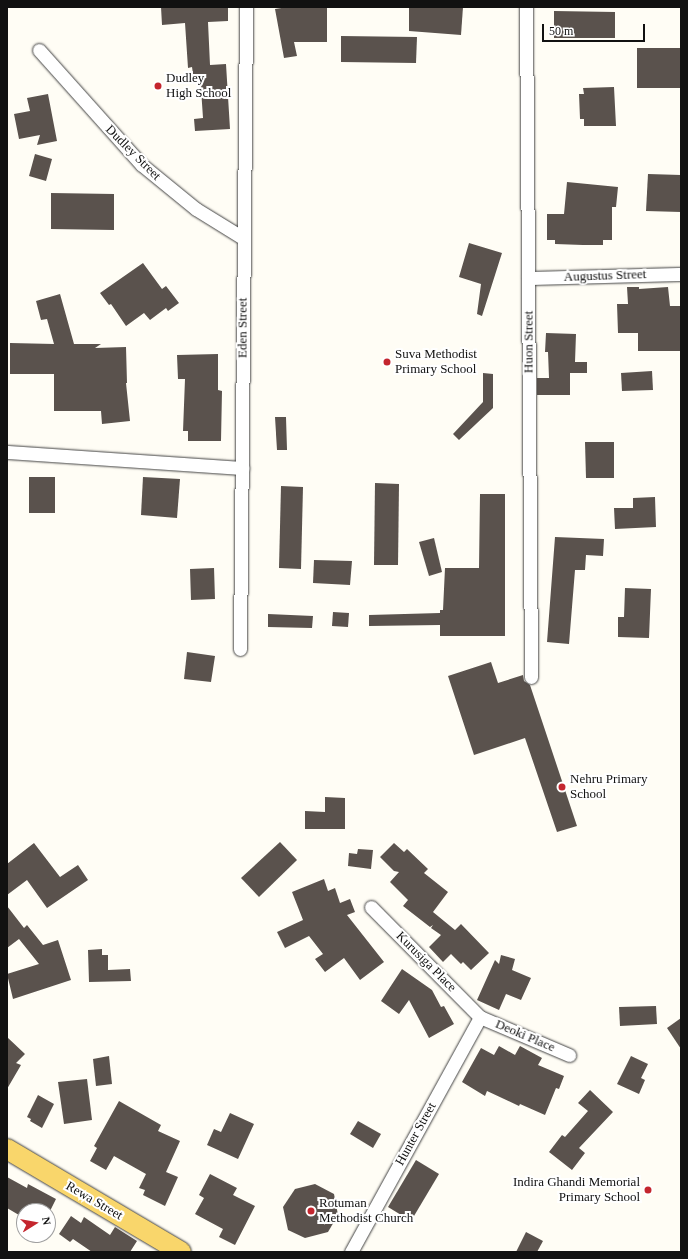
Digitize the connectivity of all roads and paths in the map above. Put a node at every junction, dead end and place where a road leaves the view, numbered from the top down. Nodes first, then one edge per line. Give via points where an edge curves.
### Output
1 (246, 7) edge
2 (526, 7) edge
3 (39, 50) dead end
4 (243, 238) junction
5 (681, 274) edge
6 (528, 278) junction
7 (7, 452) edge
8 (242, 468) junction
9 (240, 649) dead end
10 (531, 677) dead end
11 (371, 906) dead end
12 (480, 1017) junction
13 (569, 1055) dead end
14 (7, 1149) edge
15 (181, 1252) edge
16 (351, 1252) edge

1 - 4 street, Eden Street
2 - 6 street, Huon Street
3 - 4 street, Dudley Street via 142,165 196,210
4 - 8 street, Eden Street
5 - 6 street, Augustus Street
6 - 10 street, Huon Street
7 - 8 street
8 - 9 street, Eden Street
11 - 12 street, Kurusiga Place
12 - 13 street, Deoki Place
12 - 16 street, Hunter Street
14 - 15 main road, Rewa Street

